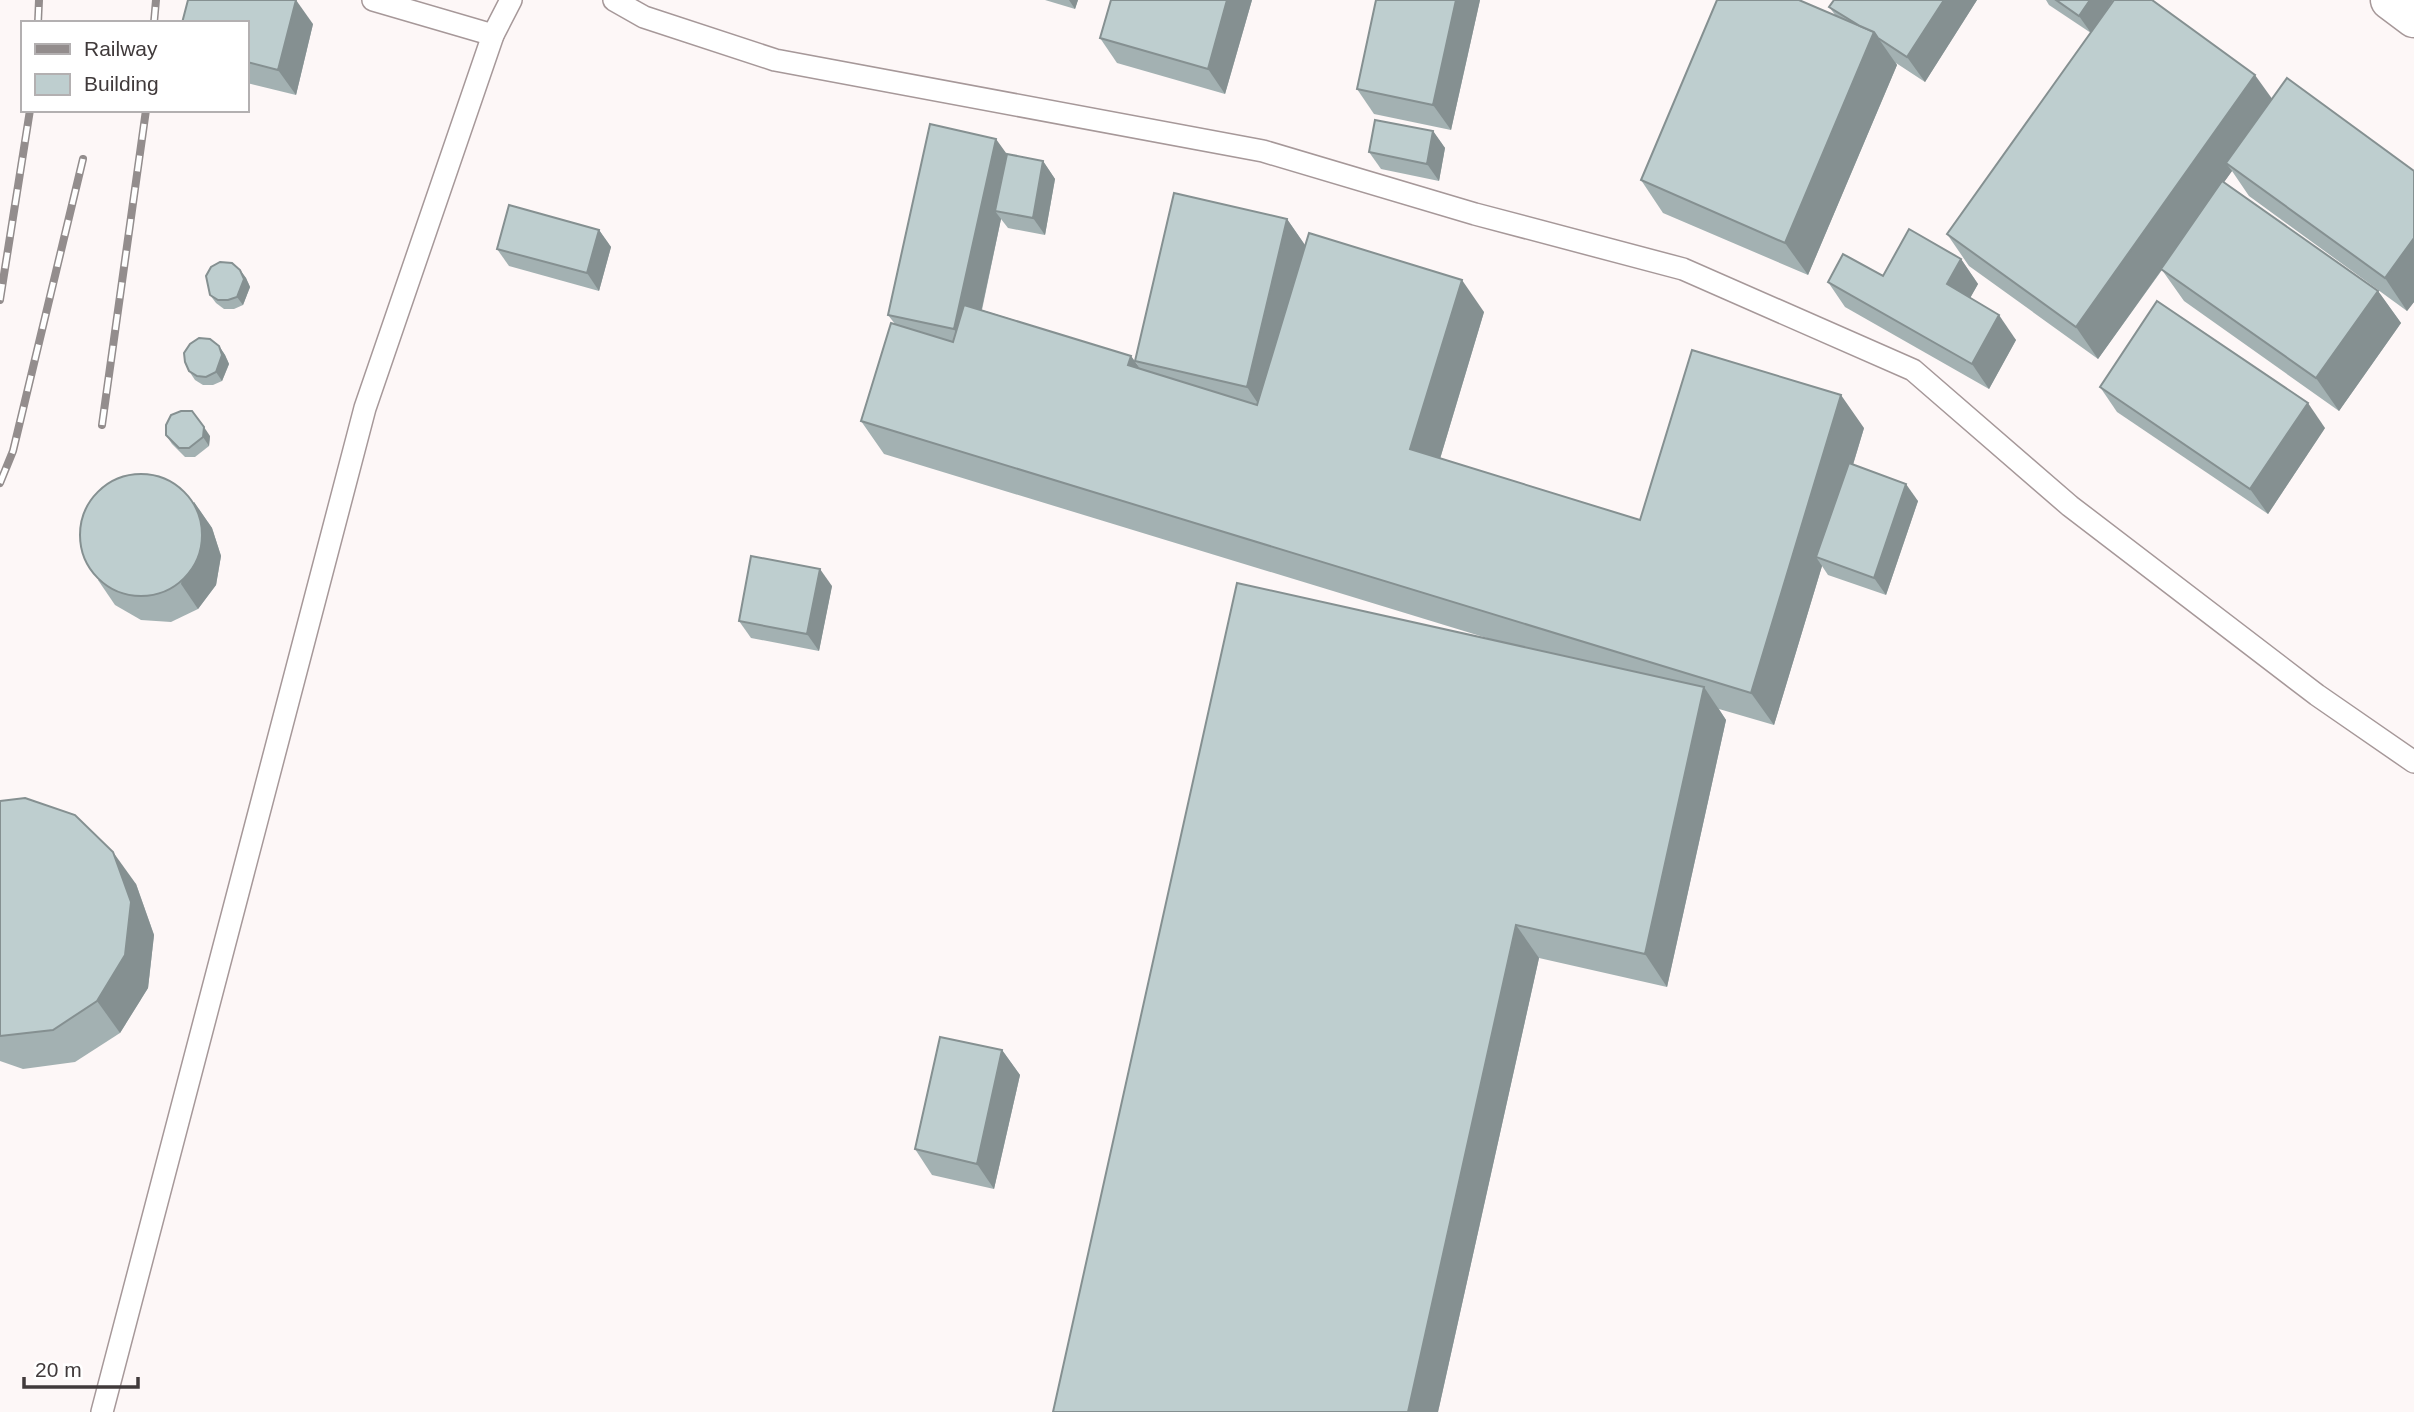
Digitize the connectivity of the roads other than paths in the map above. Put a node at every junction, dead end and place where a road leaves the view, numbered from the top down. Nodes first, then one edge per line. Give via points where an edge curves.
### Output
1 (373, 0) edge
2 (511, 0) edge
3 (614, 0) edge
4 (2390, 0) edge
5 (2414, 18) edge
6 (494, 35) junction
7 (2414, 762) edge
8 (102, 1412) edge

1 - 6 lane
2 - 6 lane
3 - 7 lane via 643,17 775,60 1263,151 1683,270 1913,370 2070,506 2316,695
4 - 5 highway
6 - 8 lane via 365,408

